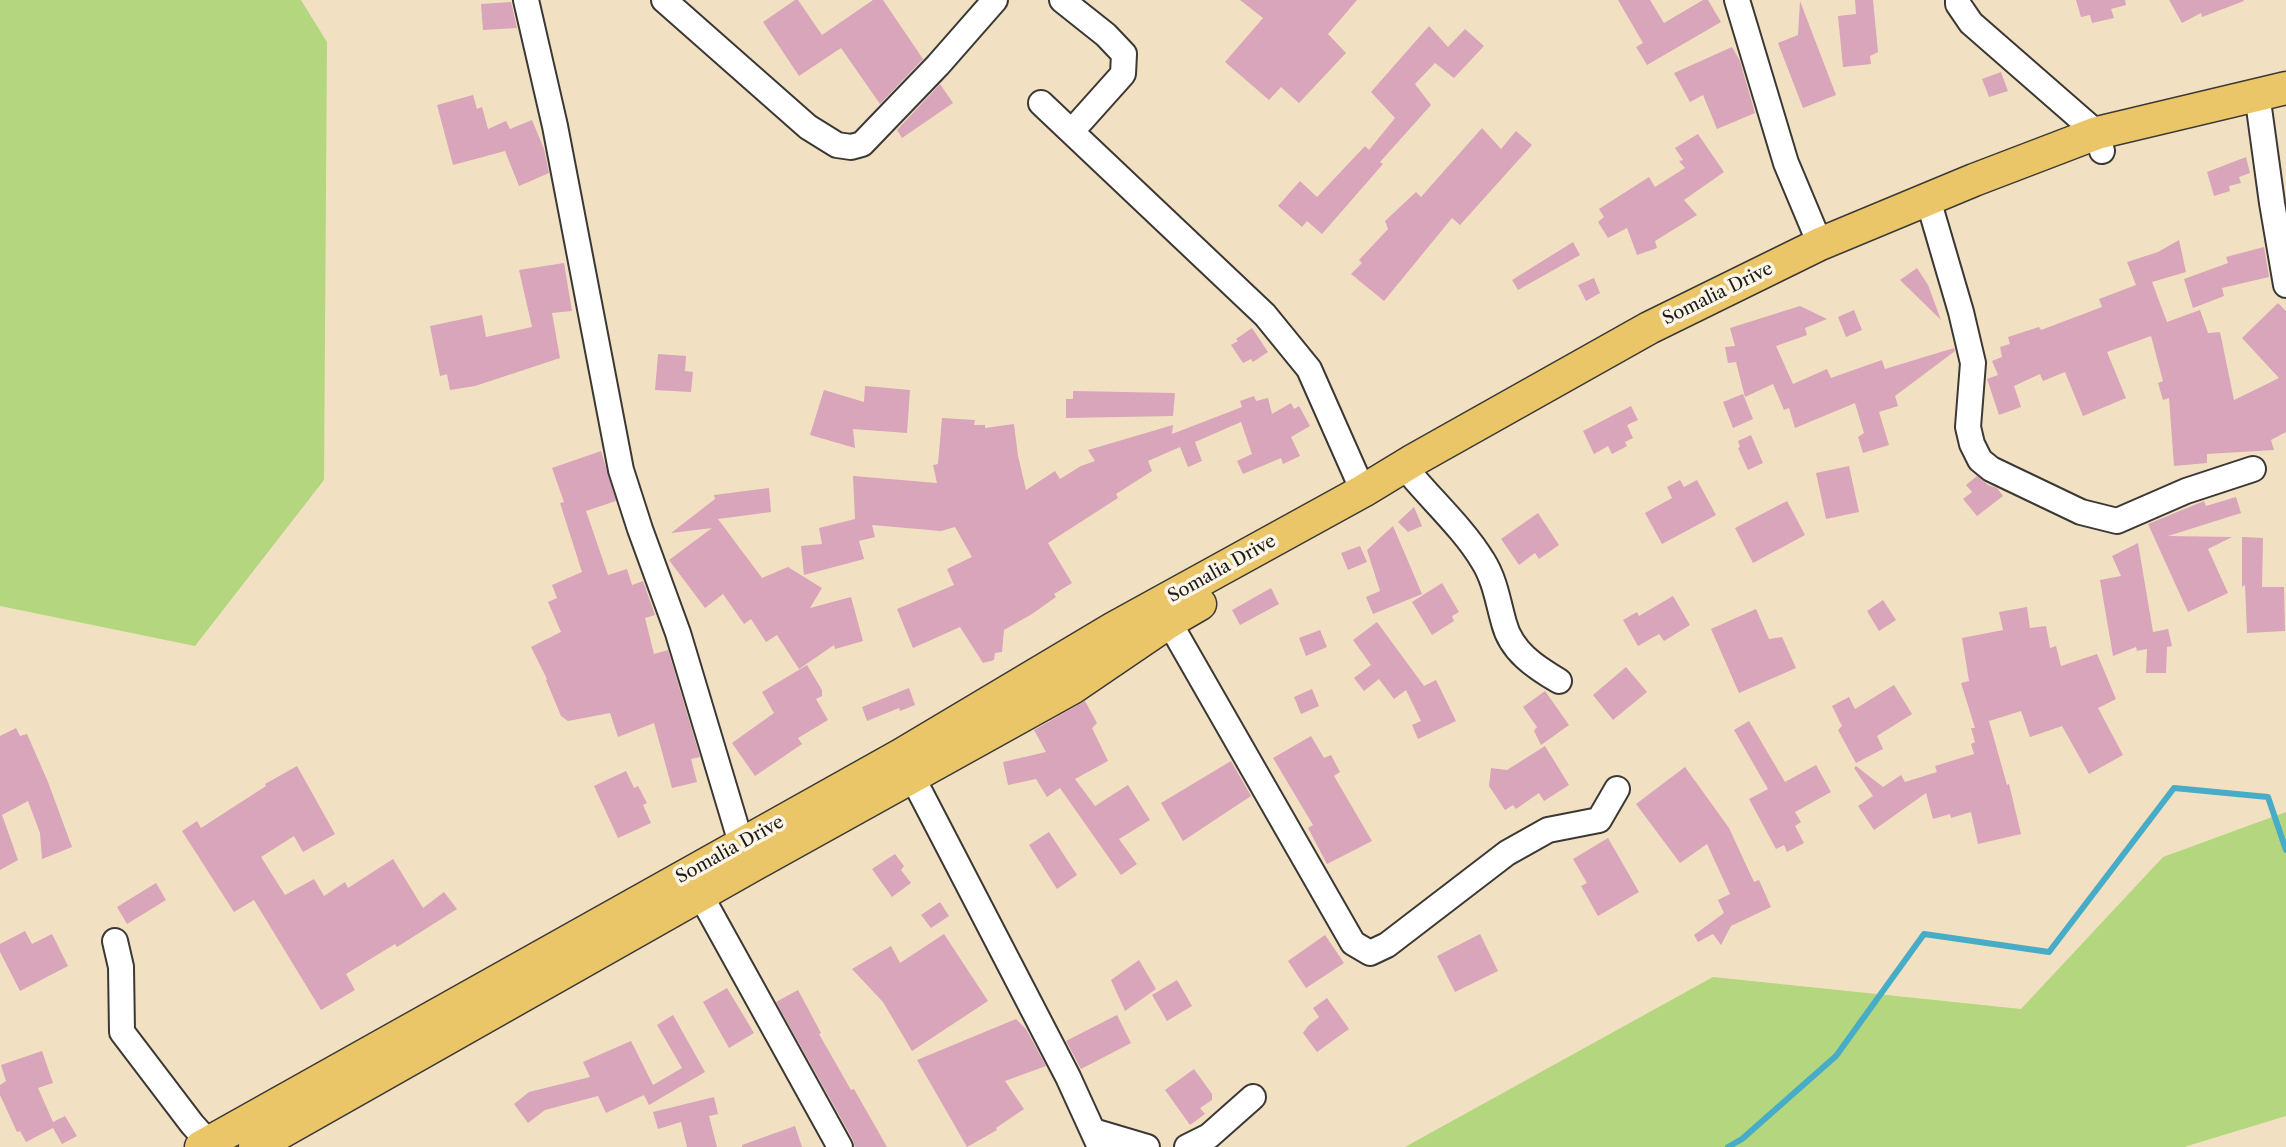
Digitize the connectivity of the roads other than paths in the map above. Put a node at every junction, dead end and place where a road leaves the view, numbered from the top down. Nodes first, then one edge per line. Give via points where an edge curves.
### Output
1 (526, 0) edge
2 (664, 0) edge
3 (995, 0) edge
4 (1062, 0) edge
5 (1737, 0) edge
6 (1956, 1) edge
7 (2286, 88) edge
8 (1041, 103) dead end
9 (2273, 105) edge
10 (1072, 131) junction
11 (2100, 142) junction
12 (1932, 213) junction
13 (1820, 244) junction
14 (2286, 285) edge
15 (2253, 469) dead end
16 (1413, 478) junction
17 (1363, 491) junction
18 (1169, 622) junction
19 (1559, 681) dead end
20 (906, 766) junction
21 (1617, 789) dead end
22 (741, 843) junction
23 (701, 896) junction
24 (115, 941) dead end
25 (1253, 1097) dead end
26 (1096, 1139) edge
27 (205, 1145) edge
28 (255, 1147) edge
29 (840, 1147) edge
30 (1147, 1147) edge
31 (1187, 1147) edge

1 - 22 street via 621,470 678,633
2 - 3 street via 808,127 837,145 851,147 862,144
4 - 10 street via 1124,54 1123,74
5 - 13 street via 1786,163
6 - 11 street via 1971,23
7 - 11 main road, Somalia Drive
8 - 10 street
9 - 11 main road, Somalia Drive
9 - 14 street via 2272,203
10 - 17 street via 1265,315 1294,349 1308,369
11 - 12 main road, Somalia Drive
11 - 13 main road, Somalia Drive via 1974,180
12 - 15 street via 1973,363 1968,427 1980,460 1991,469 2081,512 2117,521 2195,487
12 - 16 main road, Somalia Drive via 1833,253
13 - 17 main road, Somalia Drive via 1649,328
16 - 18 main road, Somalia Drive
16 - 19 street via 1484,562 1513,643 1532,664
17 - 20 main road, Somalia Drive via 1115,628
18 - 20 main road, Somalia Drive via 1072,688
18 - 21 street via 1353,943 1370,953 1387,945 1507,853 1548,830 1600,820
20 - 22 main road, Somalia Drive
20 - 23 main road, Somalia Drive
20 - 26 street
22 - 27 main road, Somalia Drive
23 - 28 main road, Somalia Drive
23 - 29 street
24 - 27 street via 121,967 122,1032
25 - 31 street via 1209,1136
26 - 30 street

